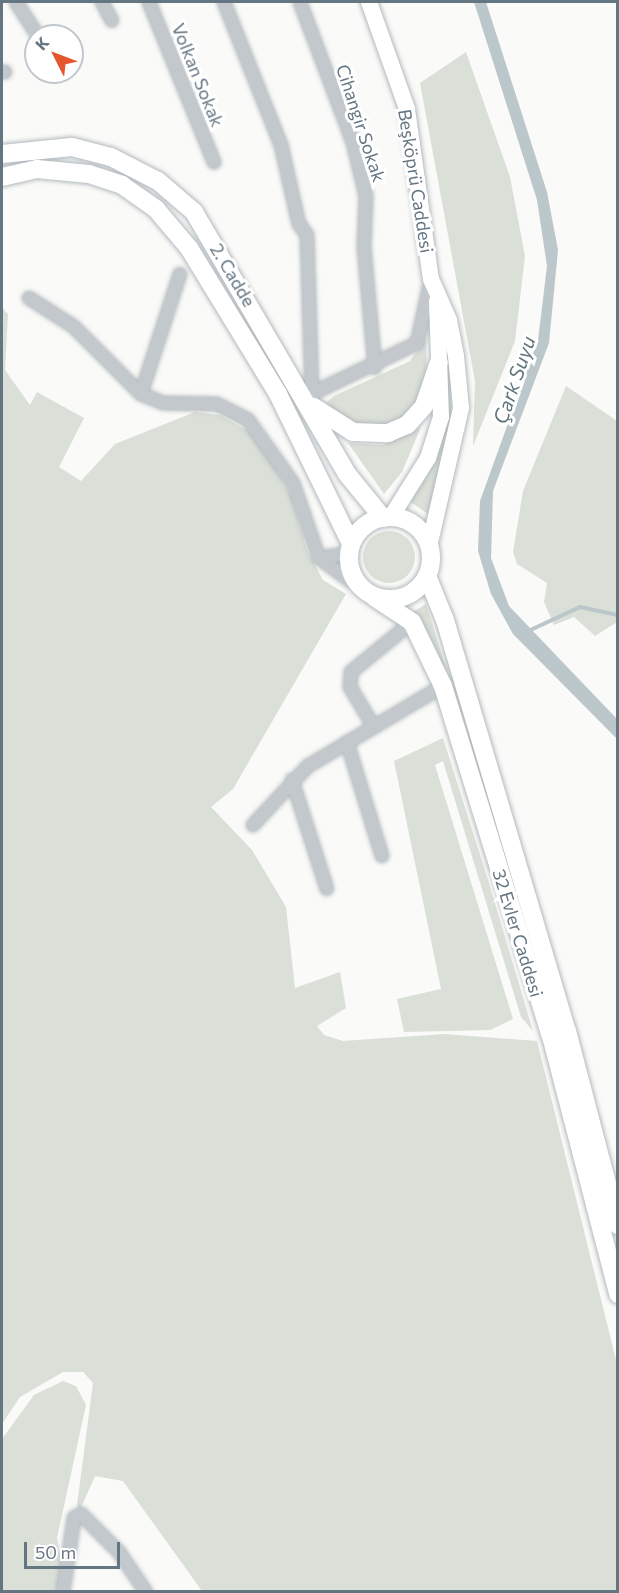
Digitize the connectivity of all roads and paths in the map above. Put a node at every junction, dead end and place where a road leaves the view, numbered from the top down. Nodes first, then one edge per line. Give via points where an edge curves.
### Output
1 (16, 2) edge
2 (102, 2) edge
3 (151, 2) edge
4 (224, 2) edge
5 (300, 2) edge
6 (369, 2) edge
7 (112, 21) dead end
8 (30, 24) edge
9 (2, 154) edge
10 (214, 162) dead end
11 (2, 177) edge
12 (180, 274) dead end
13 (434, 287) junction
14 (29, 298) dead end
15 (439, 362) junction
16 (375, 367) junction
17 (141, 394) junction
18 (309, 398) junction
19 (387, 517) junction
20 (429, 547) junction
21 (350, 548) junction
22 (319, 558) junction
23 (427, 576) junction
24 (369, 593) junction
25 (412, 622) junction
26 (443, 686) junction
27 (374, 727) junction
28 (347, 742) junction
29 (292, 780) junction
30 (253, 825) dead end
31 (382, 856) dead end
32 (327, 889) dead end
33 (618, 1225) edge
34 (618, 1294) edge
35 (63, 1592) edge
36 (146, 1592) edge

1 - 8 street
2 - 7 street
3 - 10 street, Volkan Sokak
4 - 18 street via 281,145 299,224 307,235
5 - 16 street, Cihangir Sokak via 353,142 366,196 364,247
6 - 13 main road, Beşköprü Caddesi via 407,109
9 - 18 main road, 2. Cadde via 72,147 111,158 158,181 194,212
11 - 21 main road, 2. Cadde via 37,169 88,174 122,184 156,209 189,248 278,394
12 - 17 street
13 - 15 main road, Beşköprü Caddesi
13 - 16 street via 417,344
13 - 20 main road, Beşköprü Caddesi via 449,320 461,408
14 - 17 street via 73,326
15 - 18 main road via 424,406 407,425 388,433 352,432
15 - 19 main road, Beşköprü Caddesi via 441,417 428,459
16 - 18 street
17 - 22 street via 163,403 217,404 248,420 293,483
18 - 19 main road, 2. Cadde via 347,474
19 - 20 main road via 415,525
19 - 21 main road via 370,522
20 - 23 main road
21 - 22 street
21 - 24 main road via 354,579
22 - 24 street
23 - 24 main road via 404,596
23 - 33 main road, 32 Evler Caddesi via 445,620 561,1008
24 - 25 main road
25 - 26 main road, 32 Evler Caddesi
25 - 27 street via 351,672 350,687
26 - 27 street
26 - 34 main road, 32 Evler Caddesi via 550,1035
27 - 28 street
28 - 29 street
28 - 31 street
29 - 30 street
29 - 32 street
35 - 36 street via 74,1518 81,1514 118,1552

